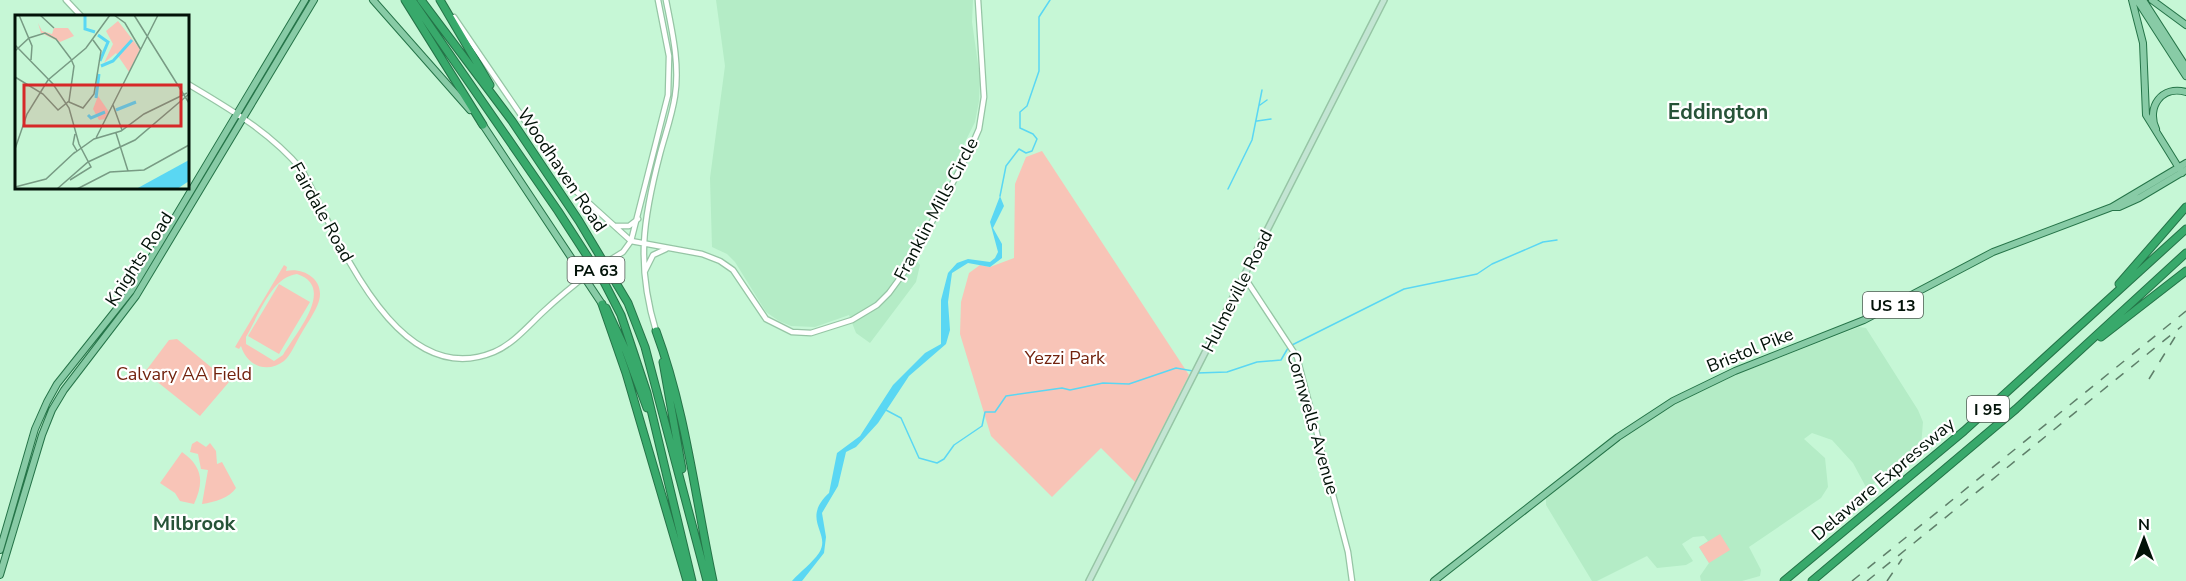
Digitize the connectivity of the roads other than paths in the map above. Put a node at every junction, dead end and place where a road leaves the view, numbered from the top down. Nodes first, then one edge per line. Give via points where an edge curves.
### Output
1 (66, 0) edge
2 (305, 0) edge
3 (314, 0) edge
4 (373, 0) edge
5 (405, 0) edge
6 (412, 0) edge
7 (421, 0) edge
8 (440, 0) edge
9 (658, 0) edge
10 (666, 0) edge
11 (978, 0) edge
12 (1384, 0) edge
13 (2132, 0) edge
14 (2137, 0) edge
15 (2143, 0) edge
16 (2152, 0) edge
17 (80, 15) edge
18 (2186, 25) edge
19 (274, 58) junction
20 (2186, 66) edge
21 (2186, 76) edge
22 (189, 85) edge
23 (2186, 92) edge
24 (241, 115) junction
25 (512, 121) junction
26 (483, 125) junction
27 (2183, 168) edge
28 (2186, 207) edge
29 (638, 219) junction
30 (613, 225) junction
31 (2186, 229) edge
32 (631, 242) junction
33 (642, 244) junction
34 (669, 248) junction
35 (2186, 253) edge
36 (2186, 271) edge
37 (586, 276) junction
38 (1245, 278) junction
39 (644, 280) junction
40 (2106, 301) junction
41 (602, 304) junction
42 (656, 331) junction
43 (2079, 351) junction
44 (661, 446) junction
45 (691, 519) junction
46 (0, 550) edge
47 (0, 575) edge
48 (687, 581) edge
49 (692, 581) edge
50 (707, 581) edge
51 (713, 581) edge
52 (1089, 581) edge
53 (1352, 581) edge
54 (1434, 581) edge
55 (1784, 581) edge
56 (1812, 581) edge

1 - 17 street
2 - 19 main road, Knights Road
3 - 19 main road, Knights Road
4 - 26 main road
5 - 26 highway
6 - 44 highway, Woodhaven Road / PA 63 via 604,282 634,349
7 - 25 highway, Woodhaven Road / PA 63
8 - 25 highway
8 - 30 street, Woodhaven Road via 568,184
9 - 29 street via 669,56 669,85
10 - 33 street via 674,38 675,96 651,188
11 - 34 street, Franklin Mills Circle via 984,86 979,129 909,267 877,305 830,329 792,332 766,319 728,265 702,254
12 - 38 main road, Hulmeville Road
13 - 27 main road via 2143,43 2145,111 2151,127
14 - 21 main road
15 - 20 main road
16 - 18 main road
19 - 24 main road, Knights Road
22 - 24 street, Fairdale Road
23 - 27 main road via 2163,94 2152,114 2156,129
24 - 37 street, Fairdale Road via 277,142 302,170 359,280 409,338 425,350 453,358 481,356 506,345
24 - 46 main road, Knights Road via 131,291 47,402 35,429
24 - 47 main road, Knights Road via 136,296 52,410
25 - 45 highway, Woodhaven Road / PA 63 via 579,221 637,324
26 - 37 main road
27 - 54 main road, Bristol Pike / US 13 via 2112,207 1993,252 1871,318 1724,376 1673,401 1613,441
28 - 40 highway
29 - 30 street via 626,227
29 - 32 street
30 - 32 street, Woodhaven Road
31 - 40 highway, Delaware Expressway / I 95
32 - 33 street, Franklin Mills Circle
32 - 37 street, bridge via 623,252
33 - 34 street, Franklin Mills Circle
33 - 39 street
34 - 39 street via 649,259
35 - 43 highway, Delaware Expressway / I 95
36 - 43 highway
37 - 41 main road
38 - 52 main road, Hulmeville Road
38 - 53 street, Cornwells Avenue via 1300,365
39 - 42 street
40 - 55 highway, Delaware Expressway / I 95 via 1964,431
41 - 44 highway via 626,351
41 - 48 highway
42 - 45 highway
42 - 51 highway via 682,414
43 - 56 highway, Delaware Expressway / I 95 via 1975,445
44 - 49 highway, Woodhaven Road / PA 63
45 - 50 highway, Woodhaven Road / PA 63

